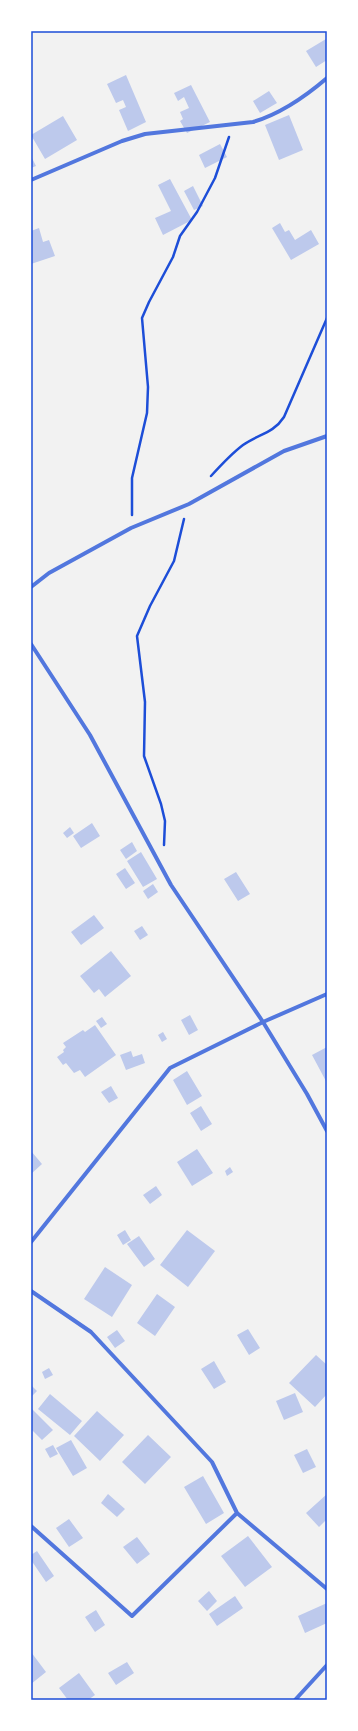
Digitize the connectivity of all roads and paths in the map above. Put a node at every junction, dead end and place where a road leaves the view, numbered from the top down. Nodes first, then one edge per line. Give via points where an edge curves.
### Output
1 (327, 78) edge
2 (233, 125) junction
3 (31, 180) edge
4 (327, 318) edge
5 (327, 436) edge
6 (206, 481) dead end
7 (189, 504) junction
8 (131, 528) junction
9 (31, 587) edge
10 (31, 644) edge
11 (161, 866) junction
12 (327, 994) edge
13 (263, 1022) junction
14 (327, 1131) edge
15 (31, 1242) edge
16 (31, 1291) edge
17 (237, 1513) junction
18 (31, 1526) edge
19 (327, 1589) edge
20 (327, 1665) edge
21 (295, 1700) edge

1 - 2 street via 265,119
2 - 3 street via 145,134 122,141
2 - 8 path via 215,178 197,212 180,236 173,257 142,318 148,387 147,413 132,478
4 - 6 path via 279,426 228,457
5 - 7 street via 284,451
7 - 8 street
7 - 11 path via 174,561 136,636 145,702 144,756 165,821
8 - 9 street via 49,573
10 - 11 street via 90,735
11 - 13 street via 171,885
12 - 13 street
13 - 14 street
13 - 15 street via 170,1068
16 - 17 street via 91,1332 202,1451 212,1462
17 - 18 street via 132,1616
17 - 19 street
20 - 21 street

